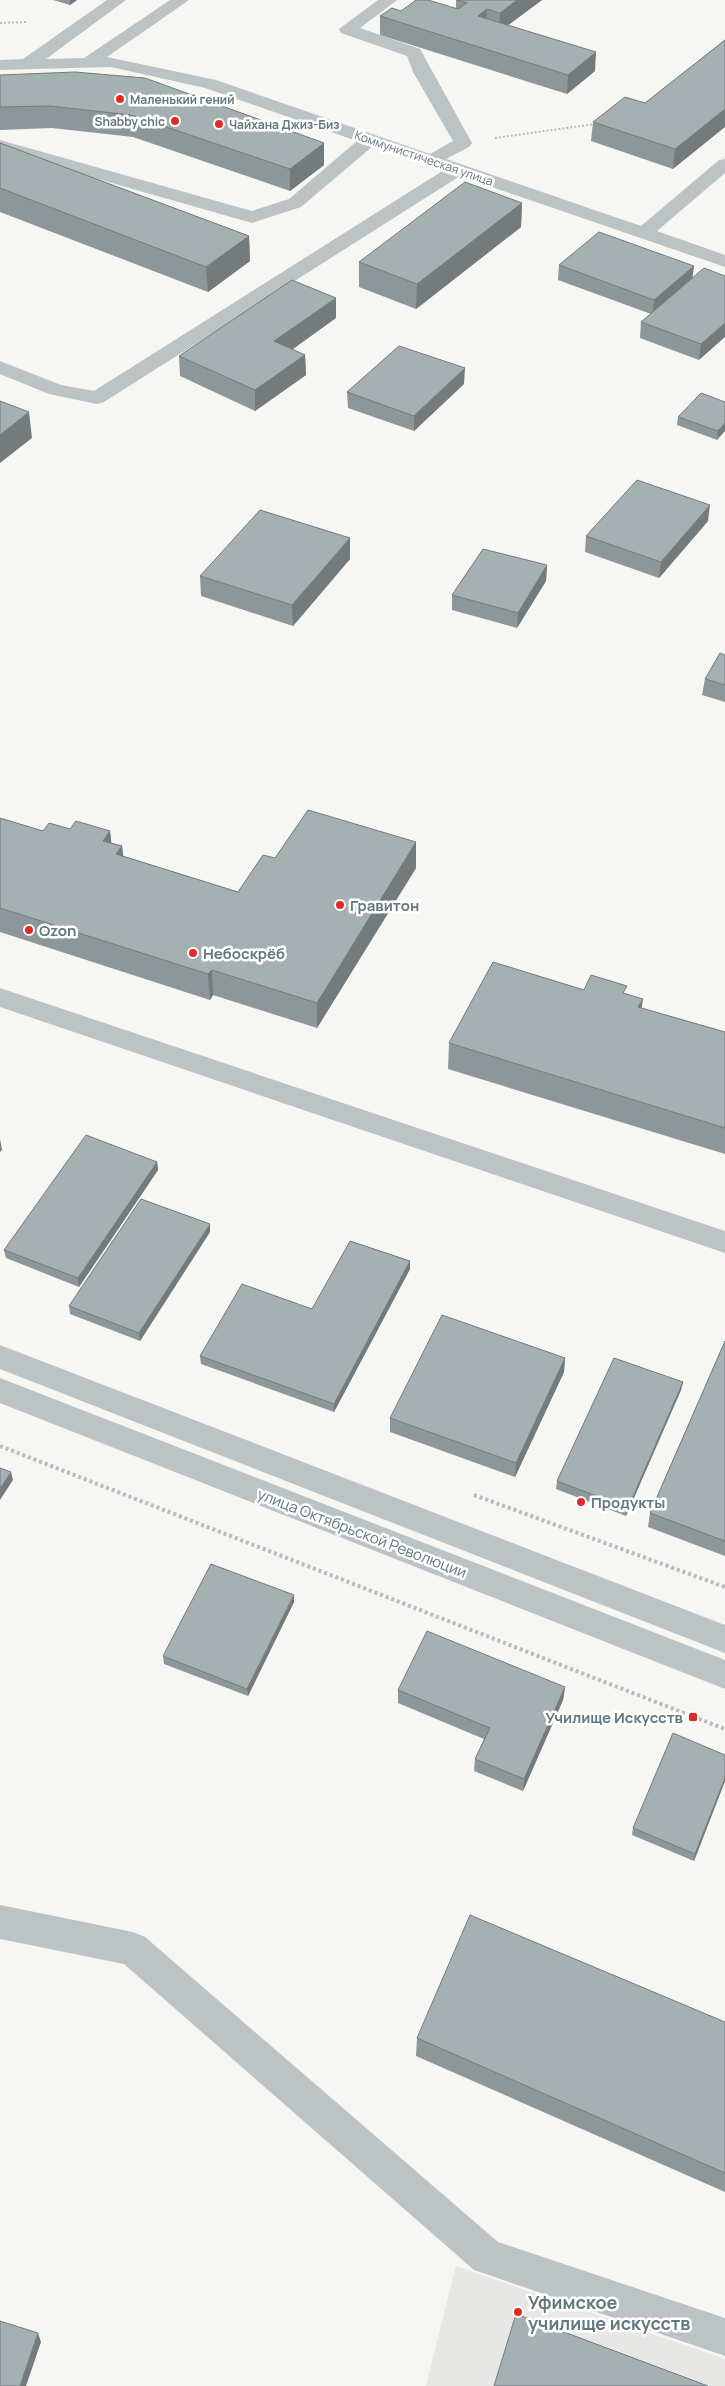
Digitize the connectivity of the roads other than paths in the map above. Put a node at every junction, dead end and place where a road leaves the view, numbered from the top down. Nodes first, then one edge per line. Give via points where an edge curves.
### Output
1 (118, 0) edge
2 (181, 0) edge
3 (389, 0) edge
4 (87, 63) junction
5 (26, 64) junction
6 (0, 65) edge
7 (370, 139) junction
8 (0, 145) edge
9 (431, 160) junction
10 (725, 164) edge
11 (458, 169) junction
12 (644, 233) junction
13 (725, 261) edge
14 (0, 367) edge
15 (0, 997) edge
16 (725, 1242) edge
17 (0, 1358) edge
18 (0, 1390) edge
19 (725, 1639) edge
20 (725, 1675) edge
21 (0, 1922) edge
22 (725, 2337) edge

1 - 5 street
2 - 4 street
3 - 9 street via 347,29 414,54 463,143
4 - 5 street, Коммунистическая улица
4 - 7 street, Коммунистическая улица via 110,62 210,84
5 - 6 street, Коммунистическая улица
7 - 8 street via 295,204 252,217
7 - 9 street, Коммунистическая улица
9 - 11 street, Коммунистическая улица
10 - 12 street
11 - 12 street, Коммунистическая улица
11 - 14 street via 97,398 56,390
12 - 13 street, Коммунистическая улица
15 - 16 street
17 - 19 street
18 - 20 street, улица Октябрьской Революции
21 - 22 street via 133,1949 487,2258

